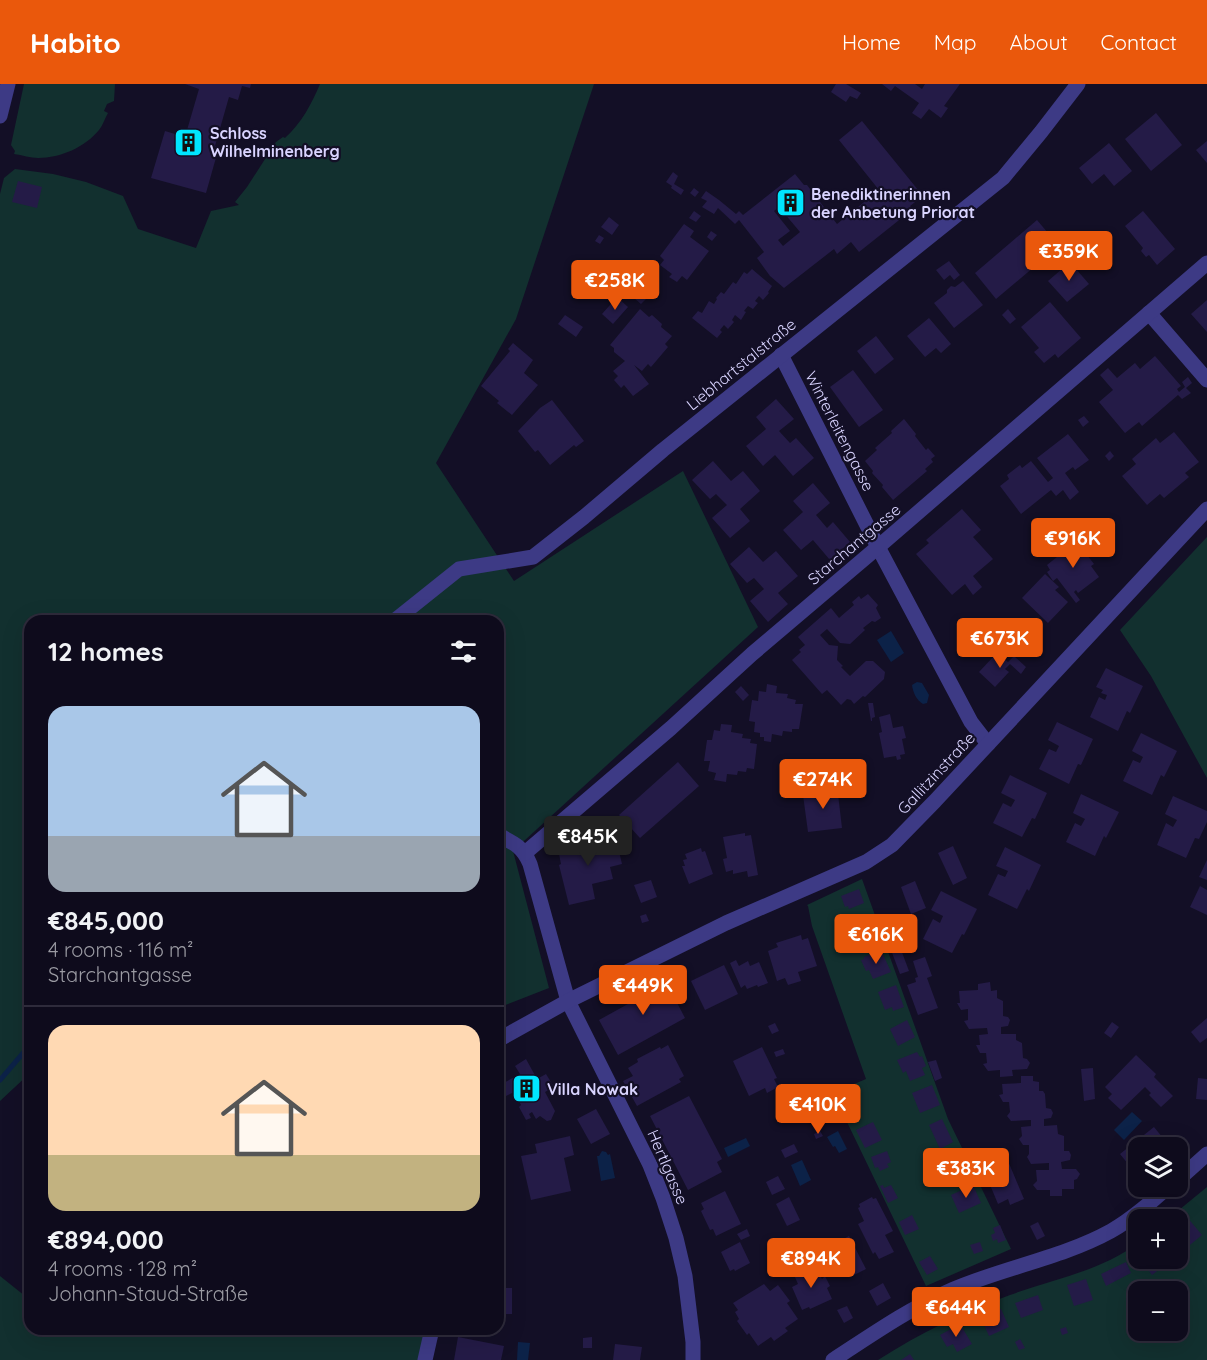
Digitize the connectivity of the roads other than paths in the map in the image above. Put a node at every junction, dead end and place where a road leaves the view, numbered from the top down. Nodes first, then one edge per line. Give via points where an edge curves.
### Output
1 (8, 84) edge
2 (1078, 84) edge
3 (0, 116) edge
4 (1207, 263) edge
5 (1149, 313) junction
6 (781, 355) junction
7 (1207, 380) edge
8 (1207, 509) edge
9 (878, 547) junction
10 (402, 615) edge
11 (988, 744) junction
12 (504, 838) edge
13 (525, 853) junction
14 (568, 1002) junction
15 (504, 1037) edge
16 (1207, 1155) edge
17 (1188, 1171) edge
18 (1156, 1197) edge
19 (431, 1335) edge
20 (425, 1360) edge
21 (693, 1360) edge
22 (832, 1360) edge

1 - 3 street
2 - 6 street, Liebhartstalstraße via 1003,178
4 - 5 street, Starchantgasse
5 - 7 street
5 - 9 street, Starchantgasse
6 - 9 street, Winterleitengasse
6 - 10 street, Liebhartstalstraße via 533,557 459,569
8 - 11 street, Gallitzinstraße
9 - 11 street, Winterleitengasse via 971,722
9 - 13 street, Starchantgasse
11 - 14 street, Gallitzinstraße via 892,845 866,862 726,923
12 - 13 street
13 - 14 street, Hertlgasse
14 - 15 street, Gallitzinstraße
14 - 21 street, Hertlgasse via 663,1198 685,1276
16 - 17 street
18 - 22 street via 1109,1232 948,1292
19 - 20 street

